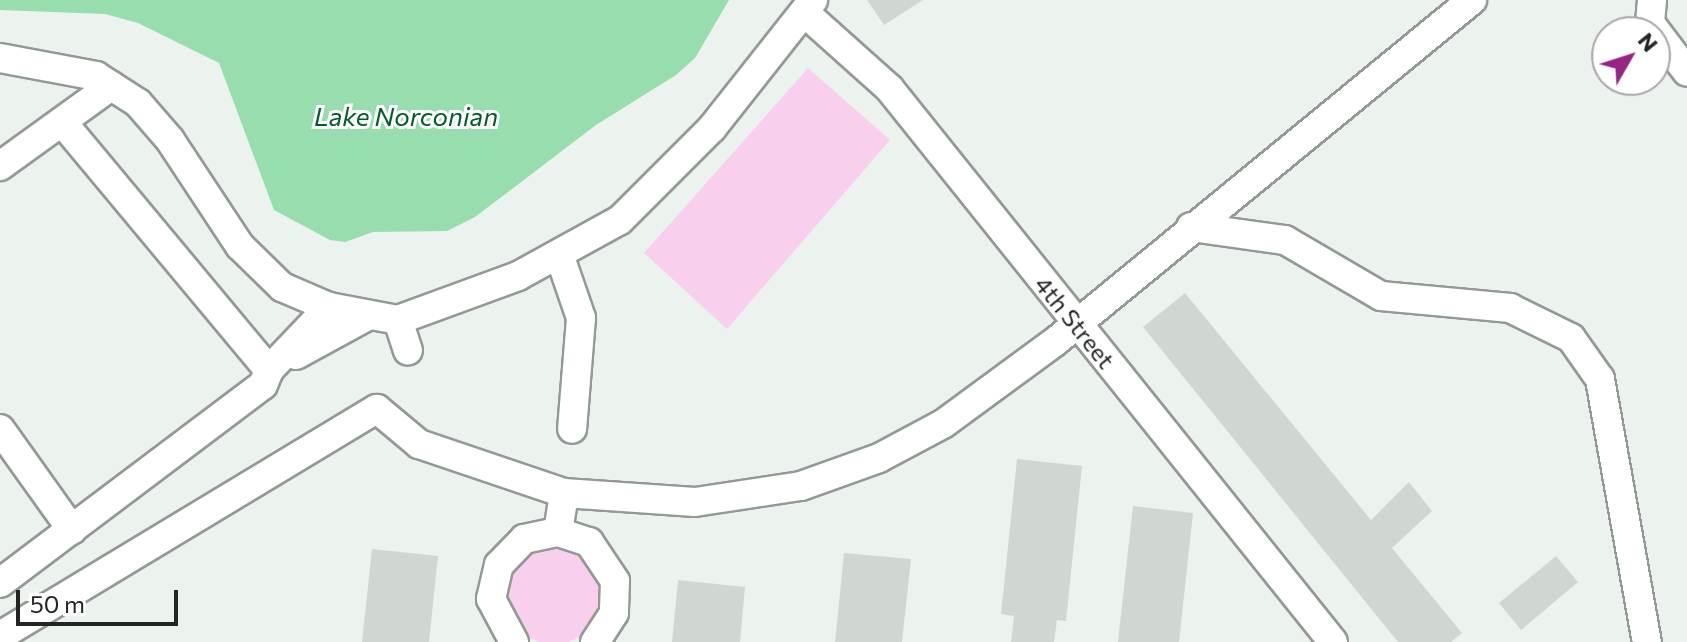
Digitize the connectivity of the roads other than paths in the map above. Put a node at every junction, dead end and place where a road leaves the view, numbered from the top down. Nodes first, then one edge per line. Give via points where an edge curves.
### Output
1 (1472, 0) edge
2 (1652, 0) edge
3 (809, 6) edge
4 (0, 58) edge
5 (1687, 72) edge
6 (111, 86) junction
7 (63, 123) junction
8 (0, 166) edge
9 (1191, 227) junction
10 (559, 254) junction
11 (329, 307) junction
12 (369, 315) junction
13 (398, 320) junction
14 (1076, 324) junction
15 (408, 350) dead end
16 (269, 370) junction
17 (0, 429) edge
18 (572, 429) dead end
19 (564, 493) junction
20 (72, 530) junction
21 (558, 532) junction
22 (0, 583) edge
23 (0, 636) edge
24 (514, 642) edge
25 (595, 642) edge
26 (1333, 642) edge
27 (1647, 642) edge

1 - 9 street
2 - 5 street via 1650,23
3 - 10 street via 712,128 620,220
3 - 14 street, 4th Street via 889,88
4 - 6 street via 96,76
6 - 7 street
6 - 11 street via 138,103 170,140 240,246 282,287
7 - 8 street
7 - 16 street
9 - 14 street
9 - 27 street via 1285,240 1381,296 1510,308 1571,338 1600,379
10 - 13 street via 518,276
10 - 18 street via 581,318 581,373
11 - 12 street
11 - 16 street
12 - 13 street
12 - 16 street
13 - 15 street
14 - 19 street via 943,424 879,458 801,486 695,502
14 - 26 street, 4th Street
16 - 20 street via 263,385
17 - 20 street
19 - 21 street
19 - 23 street via 419,444 377,409
20 - 22 street
21 - 24 street via 524,539 499,565 491,599 495,617
21 - 25 street via 589,542 615,581 614,613

